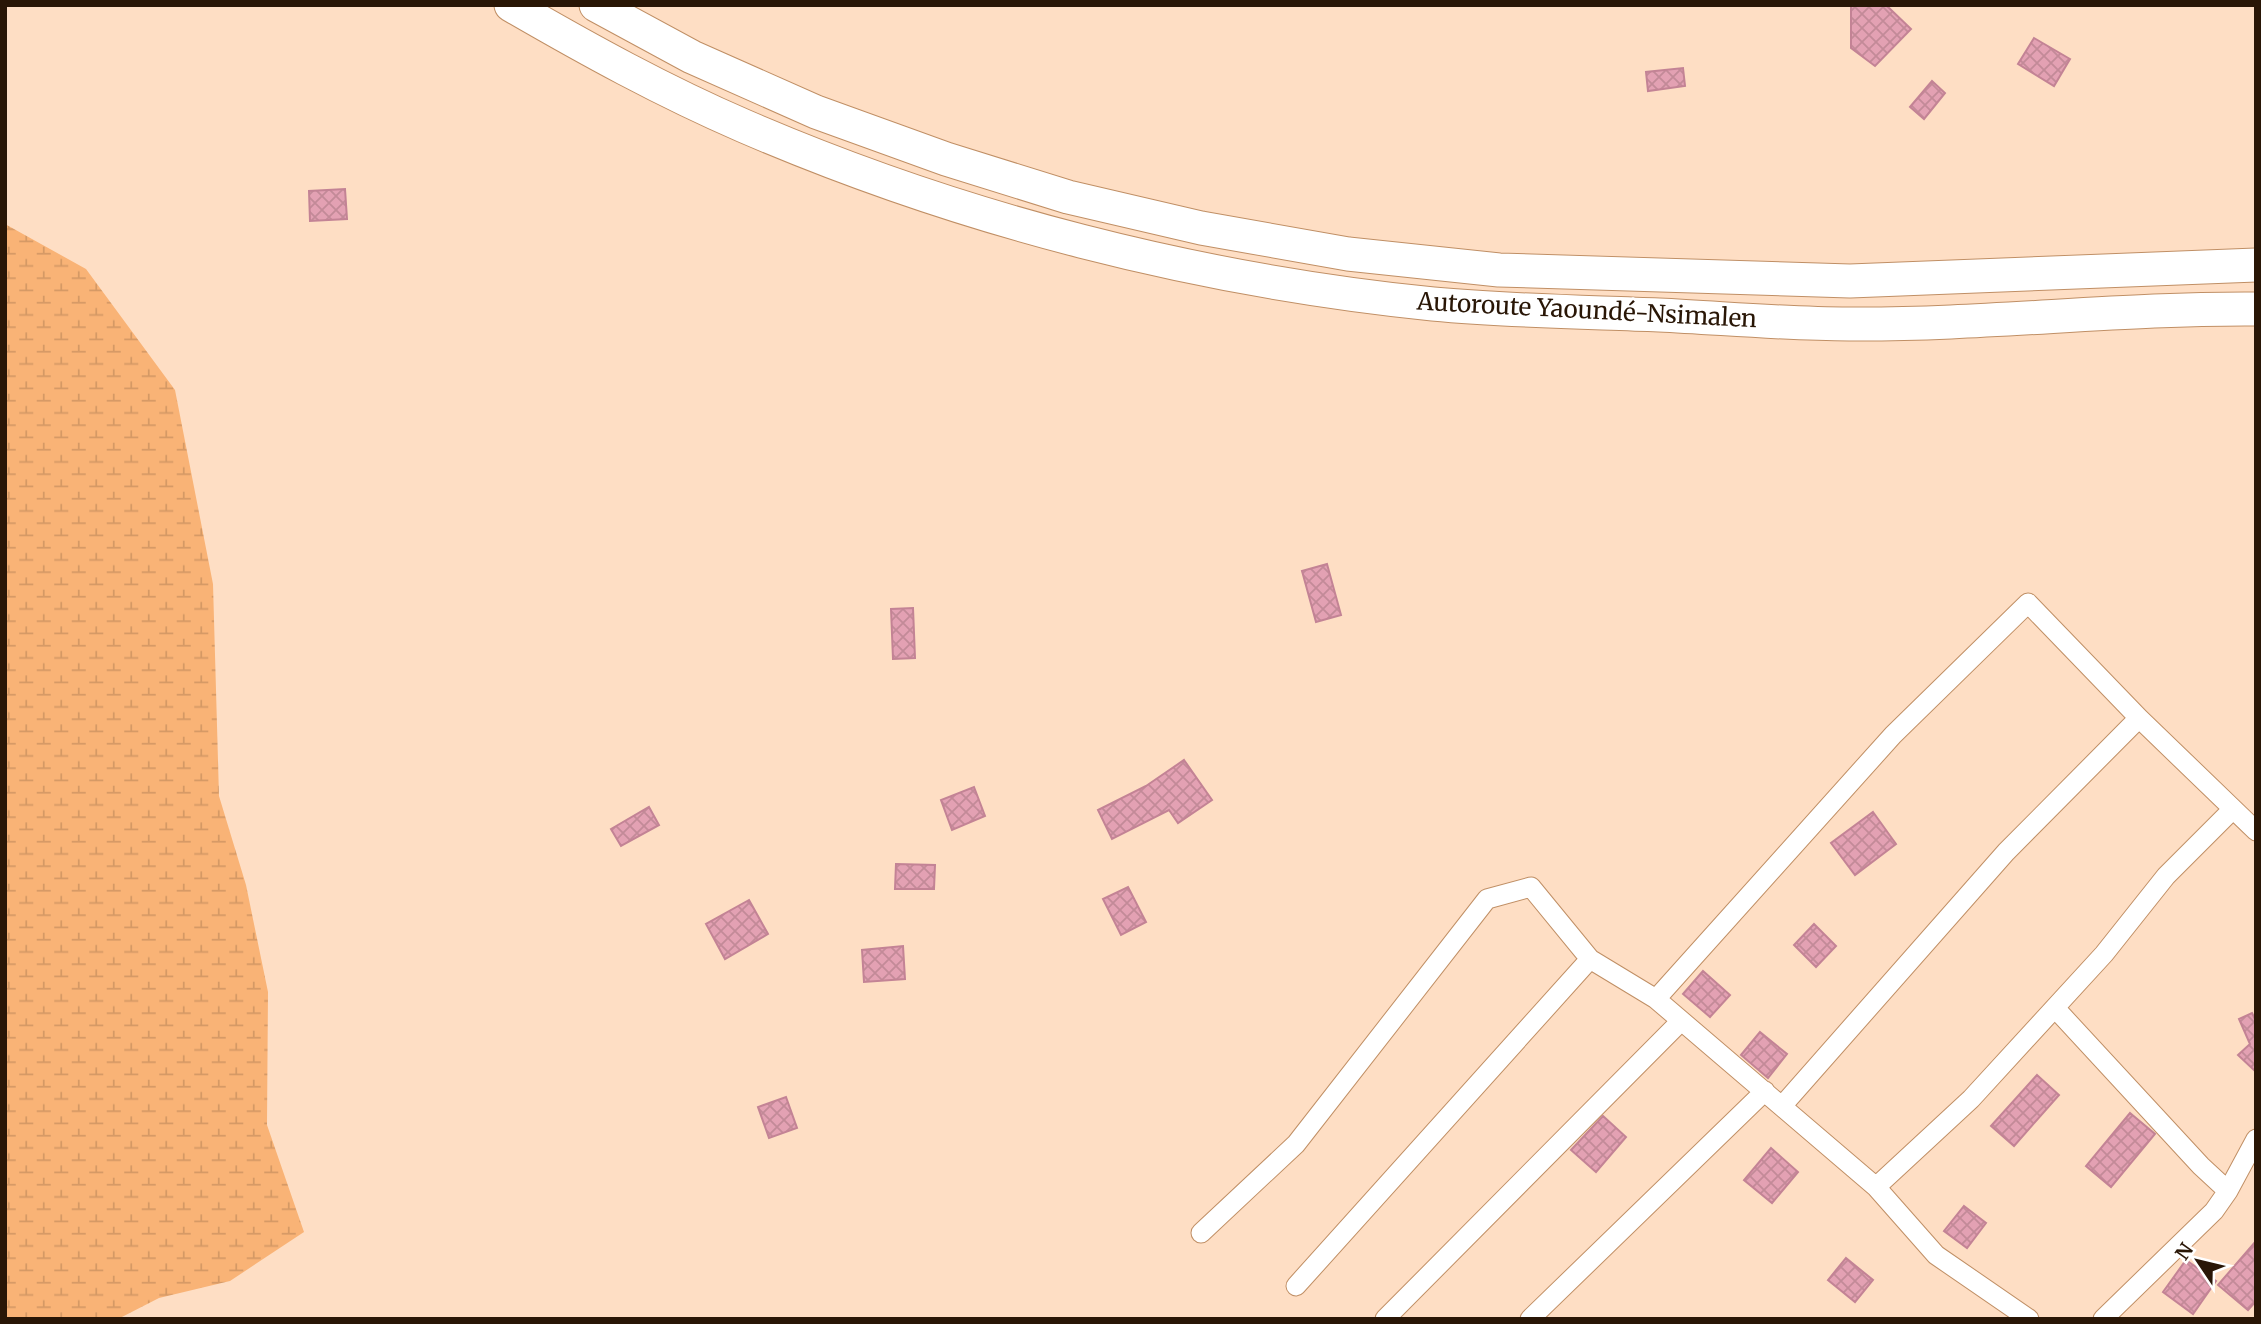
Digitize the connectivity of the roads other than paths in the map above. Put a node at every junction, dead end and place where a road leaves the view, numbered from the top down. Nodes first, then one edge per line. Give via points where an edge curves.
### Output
1 (511, 5) edge
2 (596, 5) edge
3 (2256, 265) edge
4 (2253, 309) edge
5 (2139, 718) junction
6 (2233, 809) junction
7 (2256, 831) edge
8 (1590, 959) junction
9 (1656, 999) junction
10 (2055, 1008) junction
11 (1681, 1020) junction
12 (1765, 1091) junction
13 (1782, 1105) junction
14 (2256, 1139) edge
15 (1876, 1187) junction
16 (2228, 1191) junction
17 (1201, 1233) dead end
18 (1296, 1286) dead end
19 (1385, 1319) edge
20 (1530, 1319) edge
21 (2029, 1319) edge
22 (2103, 1319) edge

1 - 4 highway, Autoroute Yaoundé-Nsimalen via 611,62 720,114 857,170 977,212 1095,245 1303,286 1433,304 1552,313 1848,324
2 - 3 highway, Autoroute Yaoundé-Nsimalen via 692,57 803,107 946,159 1069,197 1201,228 1348,254 1499,270 1850,281
5 - 6 street
5 - 9 street via 2028,603 1893,735
5 - 13 street via 2006,852
6 - 7 street
6 - 10 street via 2165,876
8 - 9 street
8 - 17 street via 1531,887 1486,899 1296,1144
8 - 18 street
9 - 11 street
10 - 15 street via 1970,1099
10 - 16 street
11 - 12 street
11 - 19 street
12 - 13 street
12 - 20 street
13 - 15 street
14 - 16 street
15 - 21 street via 1936,1255
16 - 22 street via 2214,1211

